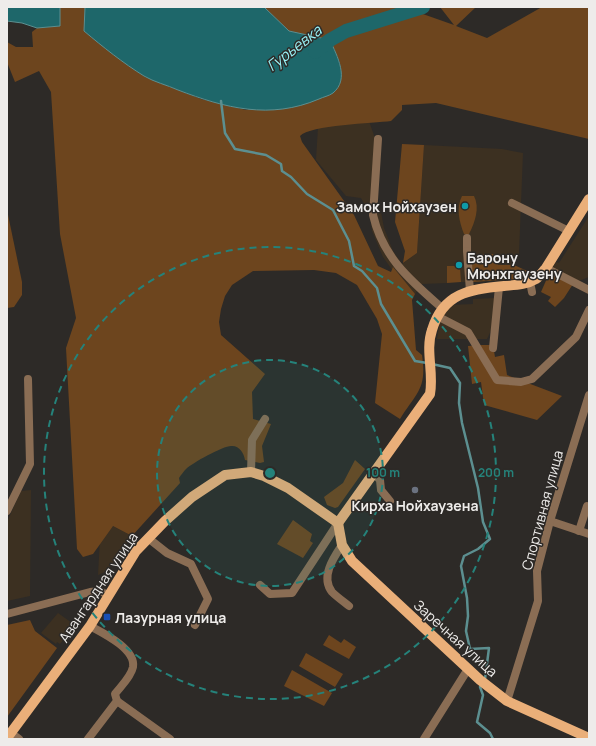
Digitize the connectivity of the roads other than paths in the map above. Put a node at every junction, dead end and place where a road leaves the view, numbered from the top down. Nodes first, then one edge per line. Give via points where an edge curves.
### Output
1 (378, 139) dead end
2 (589, 199) edge
3 (512, 203) dead end
4 (570, 231) junction
5 (467, 238) dead end
6 (546, 268) junction
7 (499, 287) junction
8 (589, 290) edge
9 (470, 291) junction
10 (589, 310) edge
11 (440, 312) junction
12 (493, 348) dead end
13 (28, 379) dead end
14 (589, 395) edge
15 (265, 419) dead end
16 (251, 472) junction
17 (374, 474) junction
18 (390, 501) dead end
19 (587, 506) dead end
20 (7, 511) edge
21 (550, 521) junction
22 (338, 523) junction
23 (579, 530) junction
24 (589, 534) edge
25 (148, 538) junction
26 (342, 545) junction
27 (260, 585) dead end
28 (108, 595) junction
29 (349, 606) dead end
30 (7, 614) edge
31 (90, 626) junction
32 (195, 626) dead end
33 (468, 669) junction
34 (117, 701) junction
35 (508, 701) junction
36 (9, 735) edge
37 (576, 736) edge
38 (589, 738) edge
39 (19, 739) edge
40 (88, 739) edge
41 (170, 739) edge
42 (424, 739) edge

1 - 11 street via 373,215 376,228 389,254 409,280
2 - 4 main road
3 - 4 street
4 - 6 main road
5 - 9 street
6 - 7 main road via 531,287
6 - 8 street
7 - 9 main road
7 - 12 street
9 - 11 main road via 455,296
10 - 11 street via 576,337 532,379 521,382 497,380 468,332
11 - 17 main road via 431,331 430,394
13 - 20 street via 30,464
14 - 21 street, Спортивная улица
15 - 16 street via 252,440
16 - 22 main road, Авангардная улица via 288,488
16 - 25 main road, Авангардная улица via 225,475 192,497
17 - 18 street via 380,480 381,490
17 - 22 main road
19 - 23 street
21 - 23 street
21 - 35 street, Спортивная улица via 537,571 538,601
22 - 26 main road, Заречная улица
22 - 27 street via 292,593 270,594
23 - 24 street
25 - 28 main road, Авангардная улица via 136,551
25 - 32 street via 167,553 191,564 208,599
26 - 29 street via 330,564 328,581 331,591
26 - 33 main road, Заречная улица via 352,561 368,578
28 - 30 street via 100,591 90,592
28 - 31 main road, Авангардная улица
31 - 34 street via 108,635 127,650 133,660 130,675 115,694
31 - 36 main road, Авангардная улица
33 - 35 main road, Заречная улица
33 - 42 street
34 - 40 street
34 - 41 street
35 - 37 main road, Заречная улица
36 - 39 street
37 - 38 main road, Заречная улица

